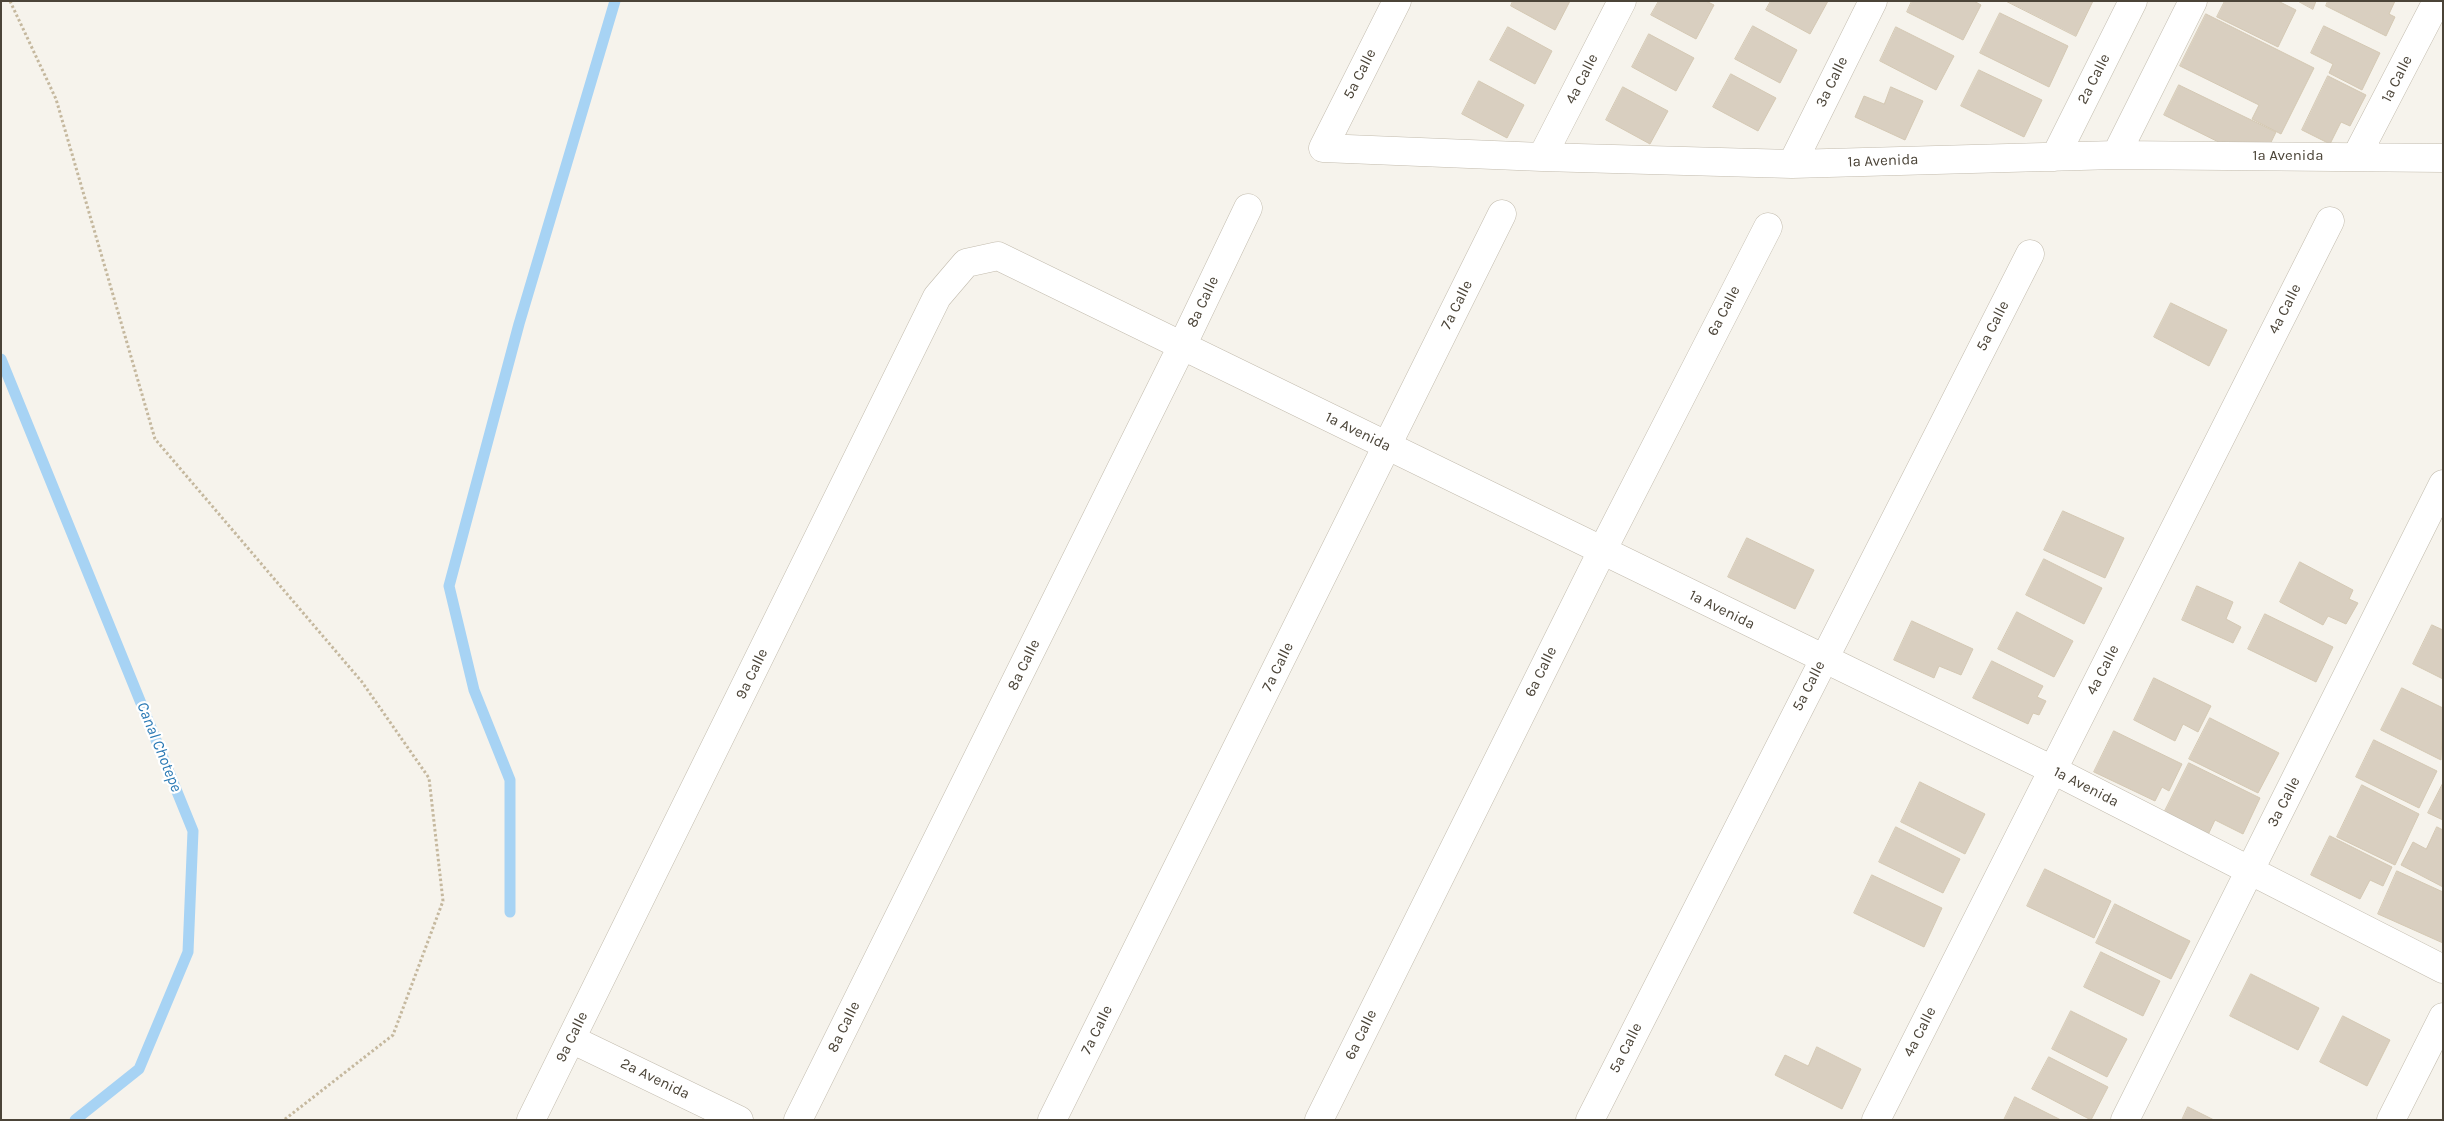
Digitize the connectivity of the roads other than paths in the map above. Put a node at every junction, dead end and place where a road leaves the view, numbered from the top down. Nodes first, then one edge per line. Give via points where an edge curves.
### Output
1 (1397, 1) edge
2 (1622, 1) edge
3 (1873, 1) edge
4 (2133, 1) edge
5 (2193, 1) edge
6 (2437, 1) edge
7 (1323, 148) joint
8 (2116, 155) junction
9 (1542, 157) junction
10 (2055, 157) junction
11 (2356, 157) junction
12 (2443, 158) edge
13 (1792, 164) junction
14 (1248, 208) dead end
15 (1502, 214) dead end
16 (2330, 221) dead end
17 (1768, 227) dead end
18 (2030, 254) dead end
19 (998, 256) joint
20 (1182, 346) junction
21 (1388, 446) junction
22 (2443, 484) edge
23 (1602, 551) junction
24 (1822, 658) junction
25 (2053, 770) junction
26 (2249, 872) junction
27 (2443, 969) edge
28 (2443, 1018) edge
29 (571, 1039) junction
30 (531, 1120) edge
31 (738, 1120) edge
32 (798, 1120) edge
33 (1052, 1120) edge
34 (1319, 1120) edge
35 (1590, 1120) edge
36 (1876, 1120) edge
37 (2125, 1120) edge
38 (2391, 1120) edge

1 - 7 street, 5a Calle
2 - 9 street, 4a Calle
3 - 13 street, 3a Calle
4 - 10 street, 2a Calle
5 - 8 street
6 - 11 street, 1a Calle
7 - 9 street, 1a Avenida
8 - 10 street, 1a Avenida
8 - 11 street, 1a Avenida
9 - 13 street, 1a Avenida
10 - 13 street, 1a Avenida
11 - 12 street, 1a Avenida
14 - 20 street, 8a Calle
15 - 21 street, 7a Calle
16 - 25 street, 4a Calle
17 - 23 street, 6a Calle
18 - 24 street, 5a Calle
19 - 20 street, 1a Avenida
19 - 29 street, 9a Calle via 966,263 937,297
20 - 21 street, 1a Avenida
20 - 32 street, 8a Calle
21 - 23 street, 1a Avenida
21 - 33 street, 7a Calle
22 - 26 street, 3a Calle
23 - 24 street, 1a Avenida
23 - 34 street, 6a Calle
24 - 25 street, 1a Avenida
24 - 35 street, 5a Calle
25 - 26 street, 1a Avenida
25 - 36 street, 4a Calle
26 - 27 street, 1a Avenida
26 - 37 street, 3a Calle
28 - 38 street
29 - 30 street, 9a Calle
29 - 31 street, 2a Avenida

